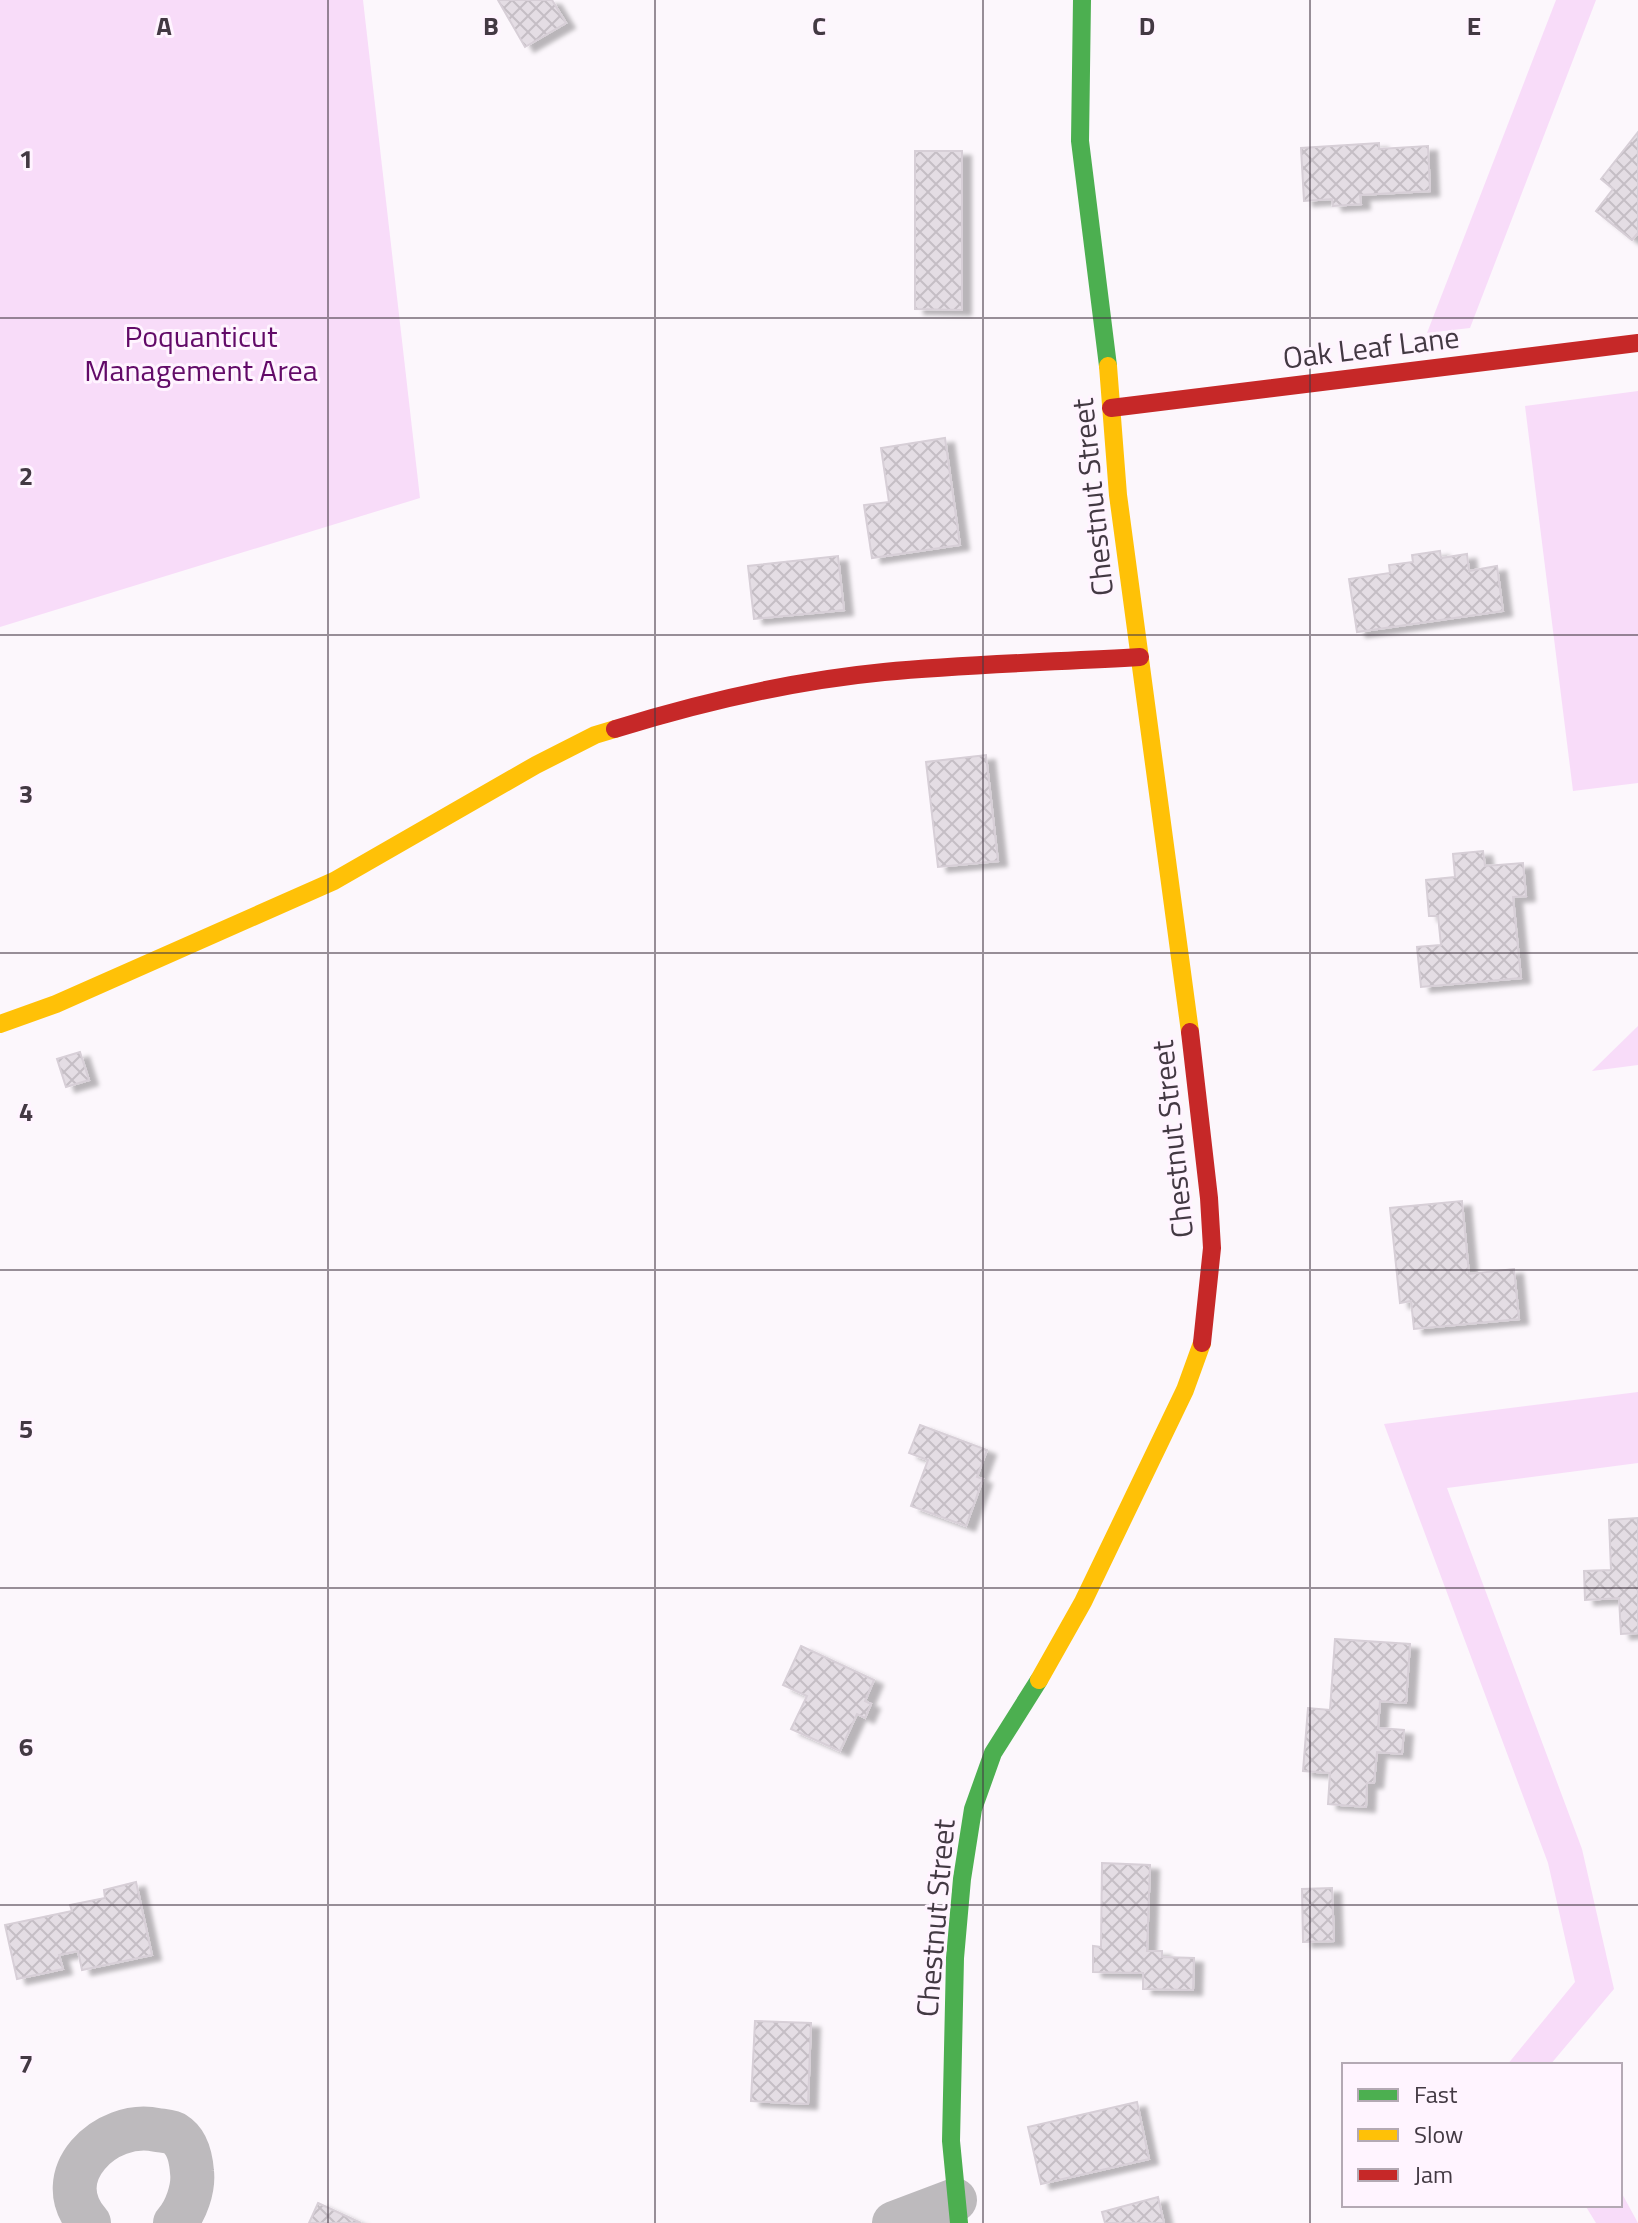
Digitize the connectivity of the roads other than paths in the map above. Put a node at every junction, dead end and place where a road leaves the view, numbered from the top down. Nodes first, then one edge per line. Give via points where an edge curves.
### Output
1 (1082, 0) edge
2 (1638, 343) edge
3 (1111, 408) junction
4 (1140, 657) junction
5 (0, 1024) edge
6 (957, 2212) edge
7 (89, 2223) edge
8 (175, 2223) edge
9 (894, 2223) edge

1 - 3 street, Chestnut Street via 1080,141
2 - 3 street, Oak Leaf Lane
3 - 4 street, Chestnut Street
4 - 5 street via 883,672 783,686 595,735 334,881
4 - 6 street, Chestnut Street via 1202,1124 1212,1248 1209,1294 1202,1342 1185,1390 1083,1602 993,1753 973,1809 955,1958 951,2141
6 - 9 street
7 - 8 street via 74,2190 80,2163 108,2136 142,2127 175,2134 190,2153 194,2183

